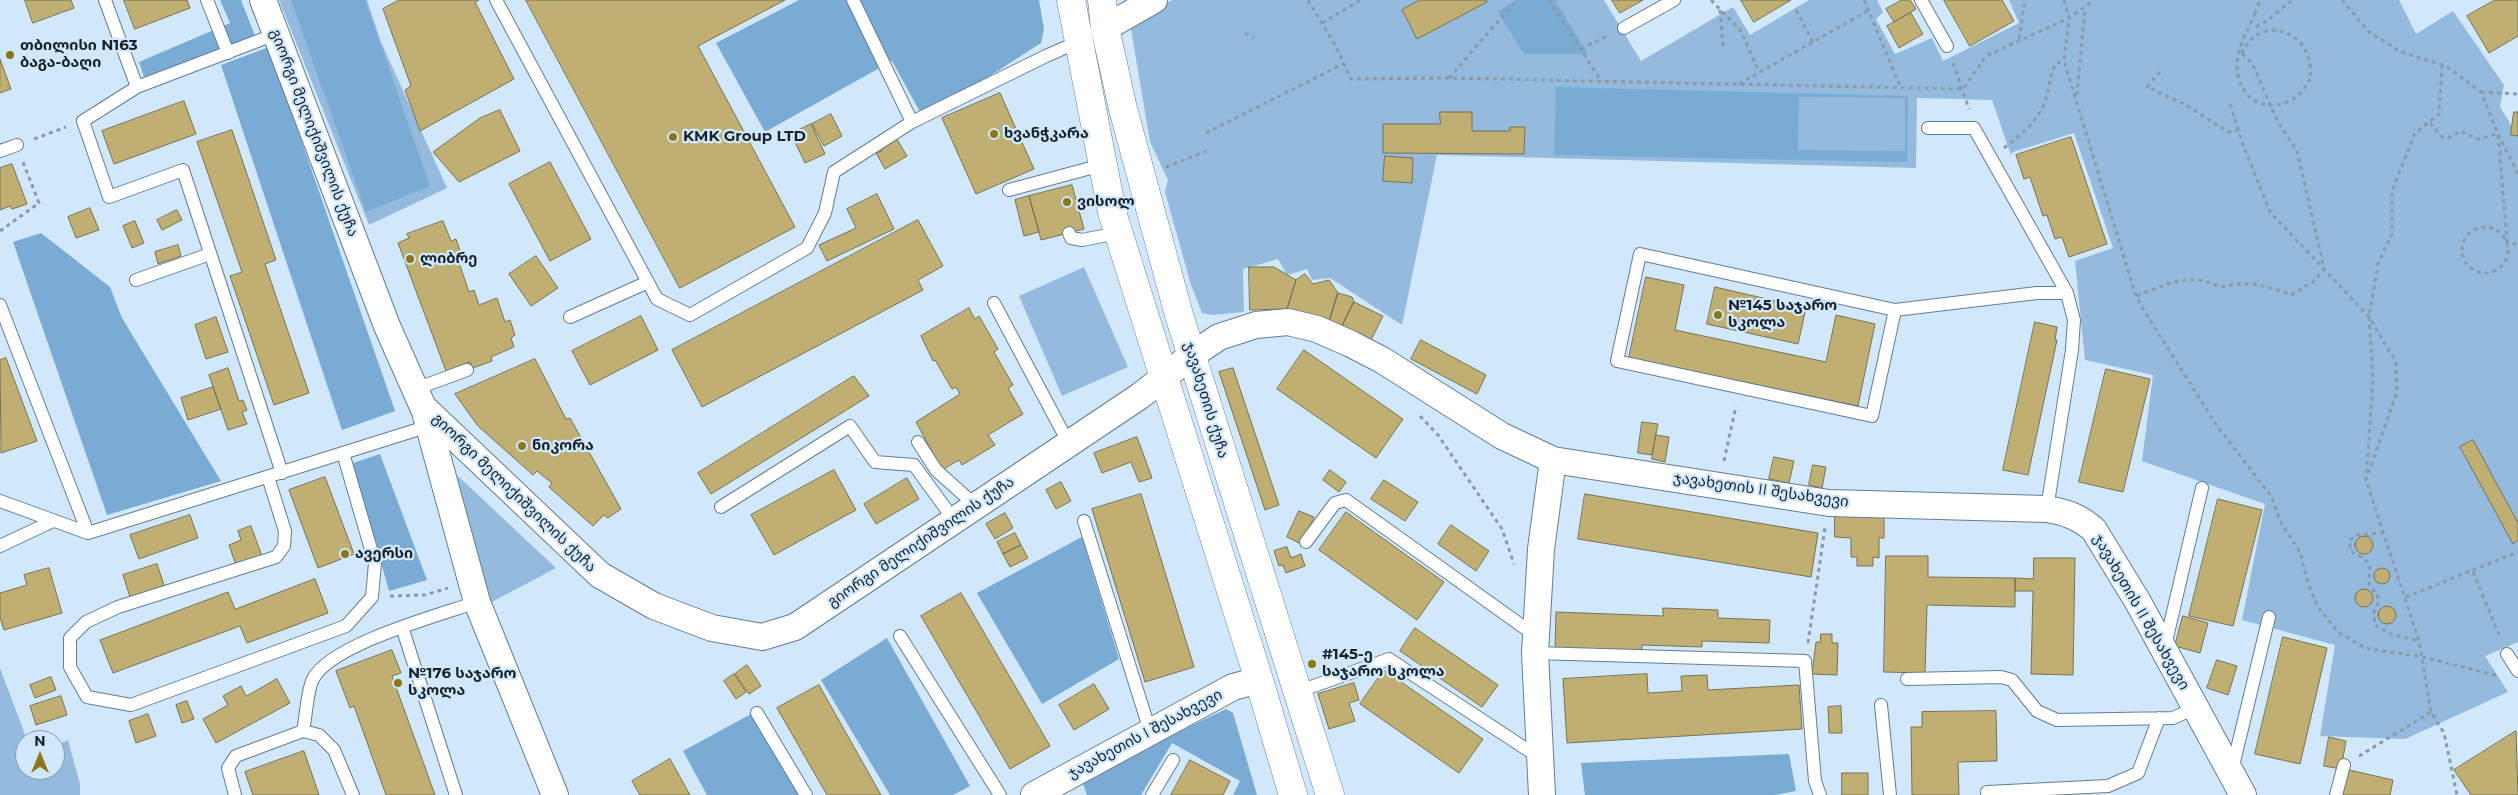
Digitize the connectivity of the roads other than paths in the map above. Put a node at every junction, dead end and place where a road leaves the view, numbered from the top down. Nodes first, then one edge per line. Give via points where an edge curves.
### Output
1 (105, 0) edge
2 (207, 0) edge
3 (263, 0) edge
4 (496, 0) edge
5 (853, 0) edge
6 (1071, 0) edge
7 (1102, 0) edge
8 (1154, 0) edge
9 (1674, 0) edge
10 (1921, 0) edge
11 (1105, 28) junction
12 (1624, 28) road end
13 (276, 34) junction
14 (1078, 42) junction
15 (1947, 46) road end
16 (228, 53) junction
17 (137, 87) junction
18 (912, 122) junction
19 (1928, 128) dead end
20 (17, 145) road end
21 (0, 151) edge
22 (1102, 165) junction
23 (1009, 190) dead end
24 (1069, 233) dead end
25 (1118, 233) junction
26 (210, 254) junction
27 (136, 280) dead end
28 (648, 282) junction
29 (2067, 292) junction
30 (994, 303) dead end
31 (0, 305) edge
32 (1894, 310) junction
33 (570, 317) dead end
34 (1192, 355) junction
35 (467, 370) dead end
36 (1164, 379) junction
37 (423, 407) junction
38 (918, 442) dead end
39 (1068, 442) junction
40 (343, 454) junction
41 (1553, 460) junction
42 (282, 473) junction
43 (268, 477) junction
44 (2202, 488) dead end
45 (0, 501) edge
46 (975, 505) junction
47 (721, 506) dead end
48 (2046, 508) junction
49 (954, 520) junction
50 (53, 521) junction
51 (1084, 521) dead end
52 (88, 533) junction
53 (1306, 542) dead end
54 (0, 546) edge
55 (478, 602) junction
56 (2269, 617) dead end
57 (402, 627) junction
58 (900, 636) dead end
59 (1535, 645) junction
60 (2164, 650) junction
61 (2507, 654) road end
62 (2518, 671) edge
63 (1907, 679) dead end
64 (1259, 680) junction
65 (1297, 692) junction
66 (1881, 705) dead end
67 (2195, 708) junction
68 (757, 713) dead end
69 (2159, 718) junction
70 (303, 731) junction
71 (1150, 731) junction
72 (1540, 758) junction
73 (1173, 760) dead end
74 (2344, 765) road end
75 (2237, 784) edge
76 (1061, 787) edge
77 (1987, 792) dead end
78 (2052, 792) edge
79 (235, 795) edge
80 (353, 795) edge
81 (456, 795) edge
82 (555, 795) edge
83 (806, 795) edge
84 (1000, 795) edge
85 (1034, 795) edge
86 (1152, 795) edge
87 (1293, 795) edge
88 (1330, 795) edge
89 (1542, 795) edge
90 (1820, 795) edge
91 (1890, 795) edge
92 (2336, 795) edge

1 - 17 lane
2 - 16 lane
3 - 13 street, გიორგი მელიქიშვილის ქუჩა
4 - 28 lane
5 - 18 lane
6 - 14 main road
7 - 11 main road, ჯავახეთის ქუჩა
8 - 11 street
9 - 12 lane
10 - 15 lane
11 - 34 main road, ჯავახეთის ქუჩა via 1123,109
13 - 16 lane
13 - 37 street, გიორგი მელიქიშვილის ქუჩა via 387,326
14 - 18 lane
14 - 22 main road
16 - 17 lane
17 - 26 lane via 82,121 109,197 183,170
18 - 28 lane via 834,172 825,213 807,248 690,315 657,299
19 - 29 lane via 1974,128
20 - 21 lane
22 - 23 lane via 1056,184
22 - 25 main road
24 - 25 lane via 1071,238 1082,240
25 - 36 main road
26 - 27 lane
26 - 42 lane
28 - 33 lane
29 - 32 lane
29 - 48 lane via 2074,320 2072,350
30 - 39 lane
31 - 52 lane
32 - 32 lane via 1640,254 1617,361 1872,416
34 - 36 street, გიორგი მელიქიშვილის ქუჩა
34 - 41 street, ჯავახეთის II შესახვევი via 1220,337 1256,325 1288,322 1317,329 1382,360 1502,436
34 - 65 main road, ჯავახეთის ქუჩა
35 - 37 lane
36 - 39 street, გიორგი მელიქიშვილის ქუჩა
36 - 64 main road
37 - 40 lane
37 - 49 street, გიორგი მელიქიშვილის ქუჩა via 600,575 654,606 712,628 762,637 795,627
37 - 55 street
38 - 46 lane via 936,470
39 - 46 street, გიორგი მელიქიშვილის ქუჩა
40 - 42 lane
40 - 43 lane via 375,563 372,597 346,626 131,705 87,697 70,667 70,638 86,622 118,607 276,557 284,546 285,532
41 - 48 street, ჯავახეთის II შესახვევი via 1829,502
41 - 59 street via 1541,549
42 - 43 lane
43 - 52 lane
44 - 60 lane
45 - 50 lane
46 - 49 street, გიორგი მელიქიშვილის ქუჩა
47 - 49 lane via 850,426 876,462 914,465
48 - 60 street, ჯავახეთის II შესახვევი via 2068,513 2094,530
50 - 52 lane
50 - 54 lane
51 - 71 lane
53 - 59 lane via 1335,503 1346,500
55 - 57 lane
55 - 82 street
56 - 75 lane
57 - 70 lane via 348,650 326,665 313,679
57 - 81 lane
58 - 84 lane
59 - 72 street
59 - 90 lane via 1805,661 1815,781
60 - 67 street, ჯავახეთის II შესახვევი
61 - 62 lane
63 - 69 lane via 2001,677 2012,680 2038,711 2057,720
64 - 71 street, ჯავახეთის I შესახვევი via 1233,687
64 - 87 main road
65 - 72 lane via 1389,659
65 - 88 main road, ჯავახეთის ქუჩა
66 - 91 lane
67 - 69 lane via 2181,716
67 - 75 street, ჯავახეთის II შესახვევი
68 - 83 lane
69 - 78 lane via 2138,773 2108,786
70 - 79 lane via 236,756 228,768
70 - 80 lane via 319,736 334,750
71 - 76 street, ჯავახეთის I შესახვევი
72 - 89 street
73 - 86 lane
74 - 92 lane
76 - 85 street, ჯავახეთის I შესახვევი
77 - 78 lane

